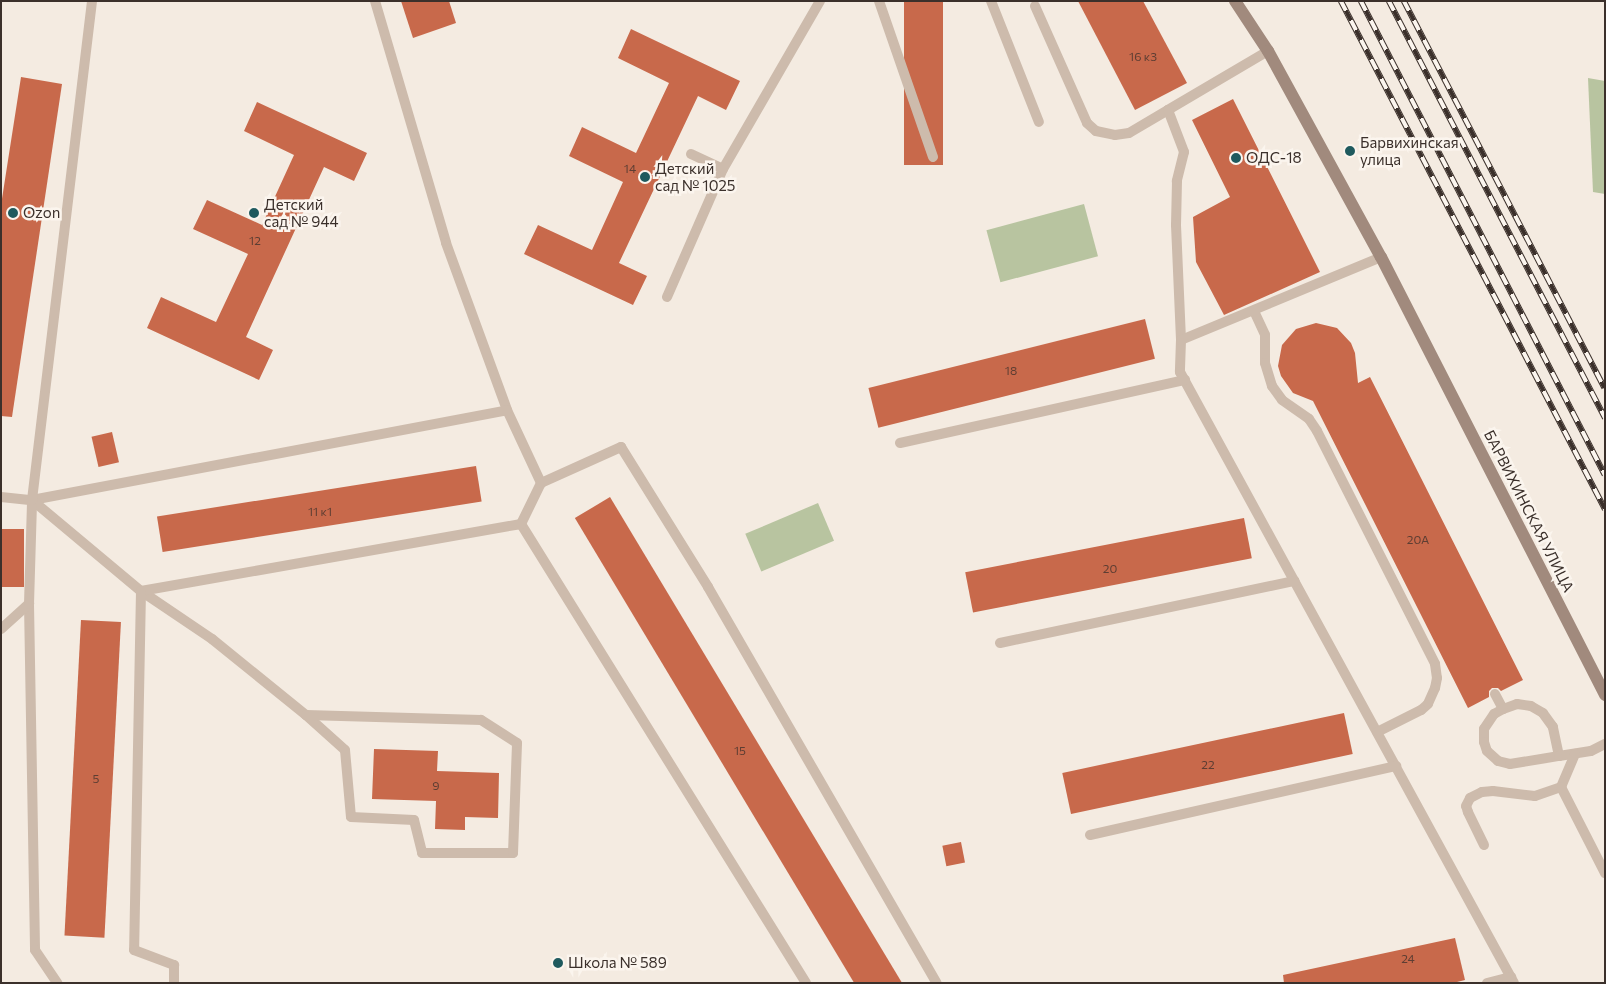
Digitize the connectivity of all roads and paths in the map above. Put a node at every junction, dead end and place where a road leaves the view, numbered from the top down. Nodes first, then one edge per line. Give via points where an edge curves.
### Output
1 (92, 1) edge
2 (375, 1) edge
3 (820, 1) edge
4 (879, 1) edge
5 (991, 1) edge
6 (1235, 1) edge
7 (1035, 6) dead end
8 (1268, 51) junction
9 (1168, 110) junction
10 (1040, 122) dead end
11 (691, 154) dead end
12 (933, 157) dead end
13 (723, 169) junction
14 (1380, 257) junction
15 (667, 297) dead end
16 (1254, 311) junction
17 (1181, 340) junction
18 (1185, 380) junction
19 (507, 410) junction
20 (900, 443) dead end
21 (541, 483) junction
22 (1, 497) edge
23 (32, 500) junction
24 (521, 524) junction
25 (1295, 581) junction
26 (141, 591) junction
27 (29, 604) junction
28 (1, 629) edge
29 (1000, 643) dead end
30 (1495, 694) dead end
31 (1605, 695) edge
32 (1503, 708) junction
33 (306, 715) junction
34 (1377, 732) junction
35 (1605, 744) edge
36 (1575, 754) junction
37 (1559, 756) junction
38 (1396, 766) junction
39 (1561, 786) junction
40 (1090, 834) dead end
41 (1484, 845) dead end
42 (1605, 872) edge
43 (1513, 980) edge
44 (57, 983) edge
45 (174, 983) edge
46 (806, 983) edge
47 (937, 983) edge
48 (1486, 983) edge

1 - 23 lane
2 - 19 lane via 446,243
3 - 13 lane
4 - 12 lane
5 - 10 lane
6 - 8 street, БАРВИХИНСКАЯ УЛИЦА
7 - 9 lane via 1087,123 1096,130 1115,135 1129,133
8 - 9 lane
8 - 14 street, БАРВИХИНСКАЯ УЛИЦА
9 - 17 lane via 1184,152 1177,181 1176,225
11 - 13 lane
13 - 15 lane
14 - 16 lane
14 - 31 street, БАРВИХИНСКАЯ УЛИЦА
16 - 17 lane
16 - 34 lane via 1265,335 1264,363 1272,386 1282,400 1309,420 1317,431 1435,664 1437,678 1428,704
17 - 18 lane via 1180,372
18 - 20 lane
18 - 25 lane
19 - 21 lane
19 - 23 lane
21 - 24 lane
21 - 47 lane via 621,448 708,587
22 - 23 lane
23 - 26 lane
23 - 27 lane
24 - 26 lane
24 - 46 lane
25 - 29 lane
25 - 34 lane
26 - 33 lane via 212,639
26 - 45 lane via 134,950 174,965
27 - 28 lane
27 - 44 lane via 35,950
30 - 32 lane
32 - 37 lane via 1523,704 1543,713 1553,727
32 - 37 lane via 1494,714 1484,729 1485,747 1493,758 1510,764
33 - 33 lane via 346,750 351,817 414,820 422,852 513,853 517,743 481,720
34 - 38 lane
35 - 36 lane via 1592,751
36 - 37 lane
36 - 39 lane
38 - 40 lane
38 - 43 lane
39 - 41 lane via 1535,796 1494,791 1470,798 1466,806
39 - 42 lane
43 - 48 lane

